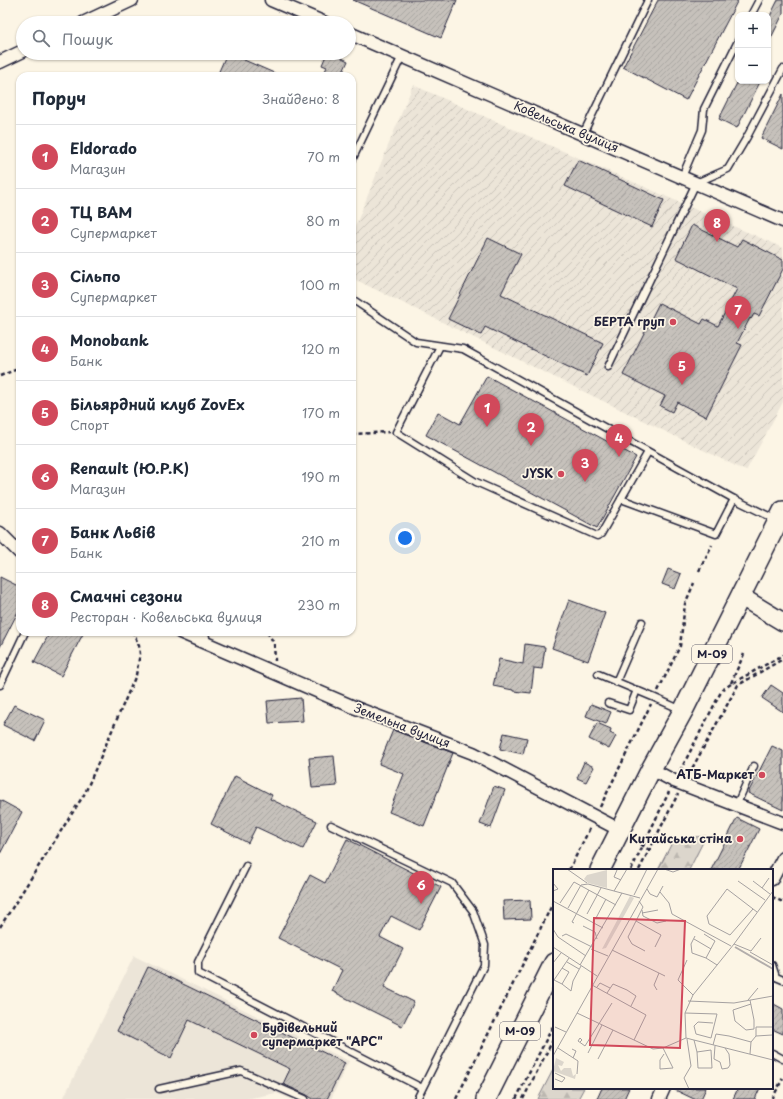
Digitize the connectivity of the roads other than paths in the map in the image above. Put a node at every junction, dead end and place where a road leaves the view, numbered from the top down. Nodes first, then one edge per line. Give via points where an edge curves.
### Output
1 (132, 0) edge
2 (270, 0) edge
3 (648, 0) edge
4 (759, 0) edge
5 (753, 12) edge
6 (98, 16) edge
7 (308, 16) edge
8 (356, 36) edge
9 (735, 47) edge
10 (16, 54) edge
11 (402, 56) junction
12 (0, 62) edge
13 (783, 69) edge
14 (583, 134) junction
15 (356, 152) edge
16 (682, 177) junction
17 (696, 183) junction
18 (783, 221) edge
19 (356, 302) edge
20 (440, 346) junction
21 (608, 368) dead end
22 (648, 452) junction
23 (621, 499) junction
24 (734, 499) junction
25 (781, 516) edge
26 (0, 533) edge
27 (16, 549) edge
28 (740, 596) junction
29 (642, 622) dead end
30 (783, 622) edge
31 (23, 636) edge
32 (206, 638) edge
33 (598, 674) dead end
34 (616, 682) junction
35 (0, 685) edge
36 (637, 690) junction
37 (608, 703) dead end
38 (683, 711) junction
39 (754, 766) dead end
40 (651, 770) junction
41 (736, 806) junction
42 (783, 823) edge
43 (331, 825) dead end
44 (620, 830) junction
45 (783, 858) edge
46 (246, 866) dead end
47 (600, 869) edge
48 (773, 877) edge
49 (553, 965) edge
50 (773, 968) edge
51 (783, 980) edge
52 (773, 1054) edge
53 (783, 1059) edge
54 (422, 1088) junction
55 (160, 1089) dead end
56 (664, 1089) edge
57 (305, 1099) edge
58 (417, 1099) edge
59 (486, 1099) edge
60 (659, 1099) edge

1 - 6 street
2 - 7 street
3 - 14 lane
4 - 5 lane
8 - 11 street, Ковельська вулиця
9 - 16 lane via 704,109 702,130
10 - 12 street
11 - 14 street, Ковельська вулиця
11 - 15 lane
13 - 17 lane via 728,169
14 - 16 street, Ковельська вулиця
16 - 17 street, Ковельська вулиця
17 - 18 street, Ковельська вулиця
17 - 21 lane
19 - 20 lane via 416,342
20 - 22 lane via 463,349
20 - 23 lane via 396,432 476,482 597,536 601,534
22 - 23 lane
22 - 24 lane
23 - 24 lane via 716,534
24 - 25 lane
25 - 28 main road, М-09
26 - 27 street
28 - 30 main road
28 - 38 main road, М-09
29 - 34 lane
31 - 35 lane
32 - 44 street, Земельна вулиця via 276,673 356,708 473,753
33 - 34 lane
34 - 36 lane
36 - 37 lane via 629,710
36 - 38 lane
38 - 40 main road, М-09
39 - 41 lane
40 - 41 street
40 - 44 main road, М-09
41 - 42 street
43 - 54 lane via 452,883 473,911 485,945 484,965
44 - 47 main road, М-09
45 - 48 street
46 - 54 lane via 198,962 198,973
49 - 59 main road, М-09
50 - 51 lane via 776,977
52 - 53 lane
54 - 58 lane
55 - 57 lane via 241,1071
56 - 60 street

